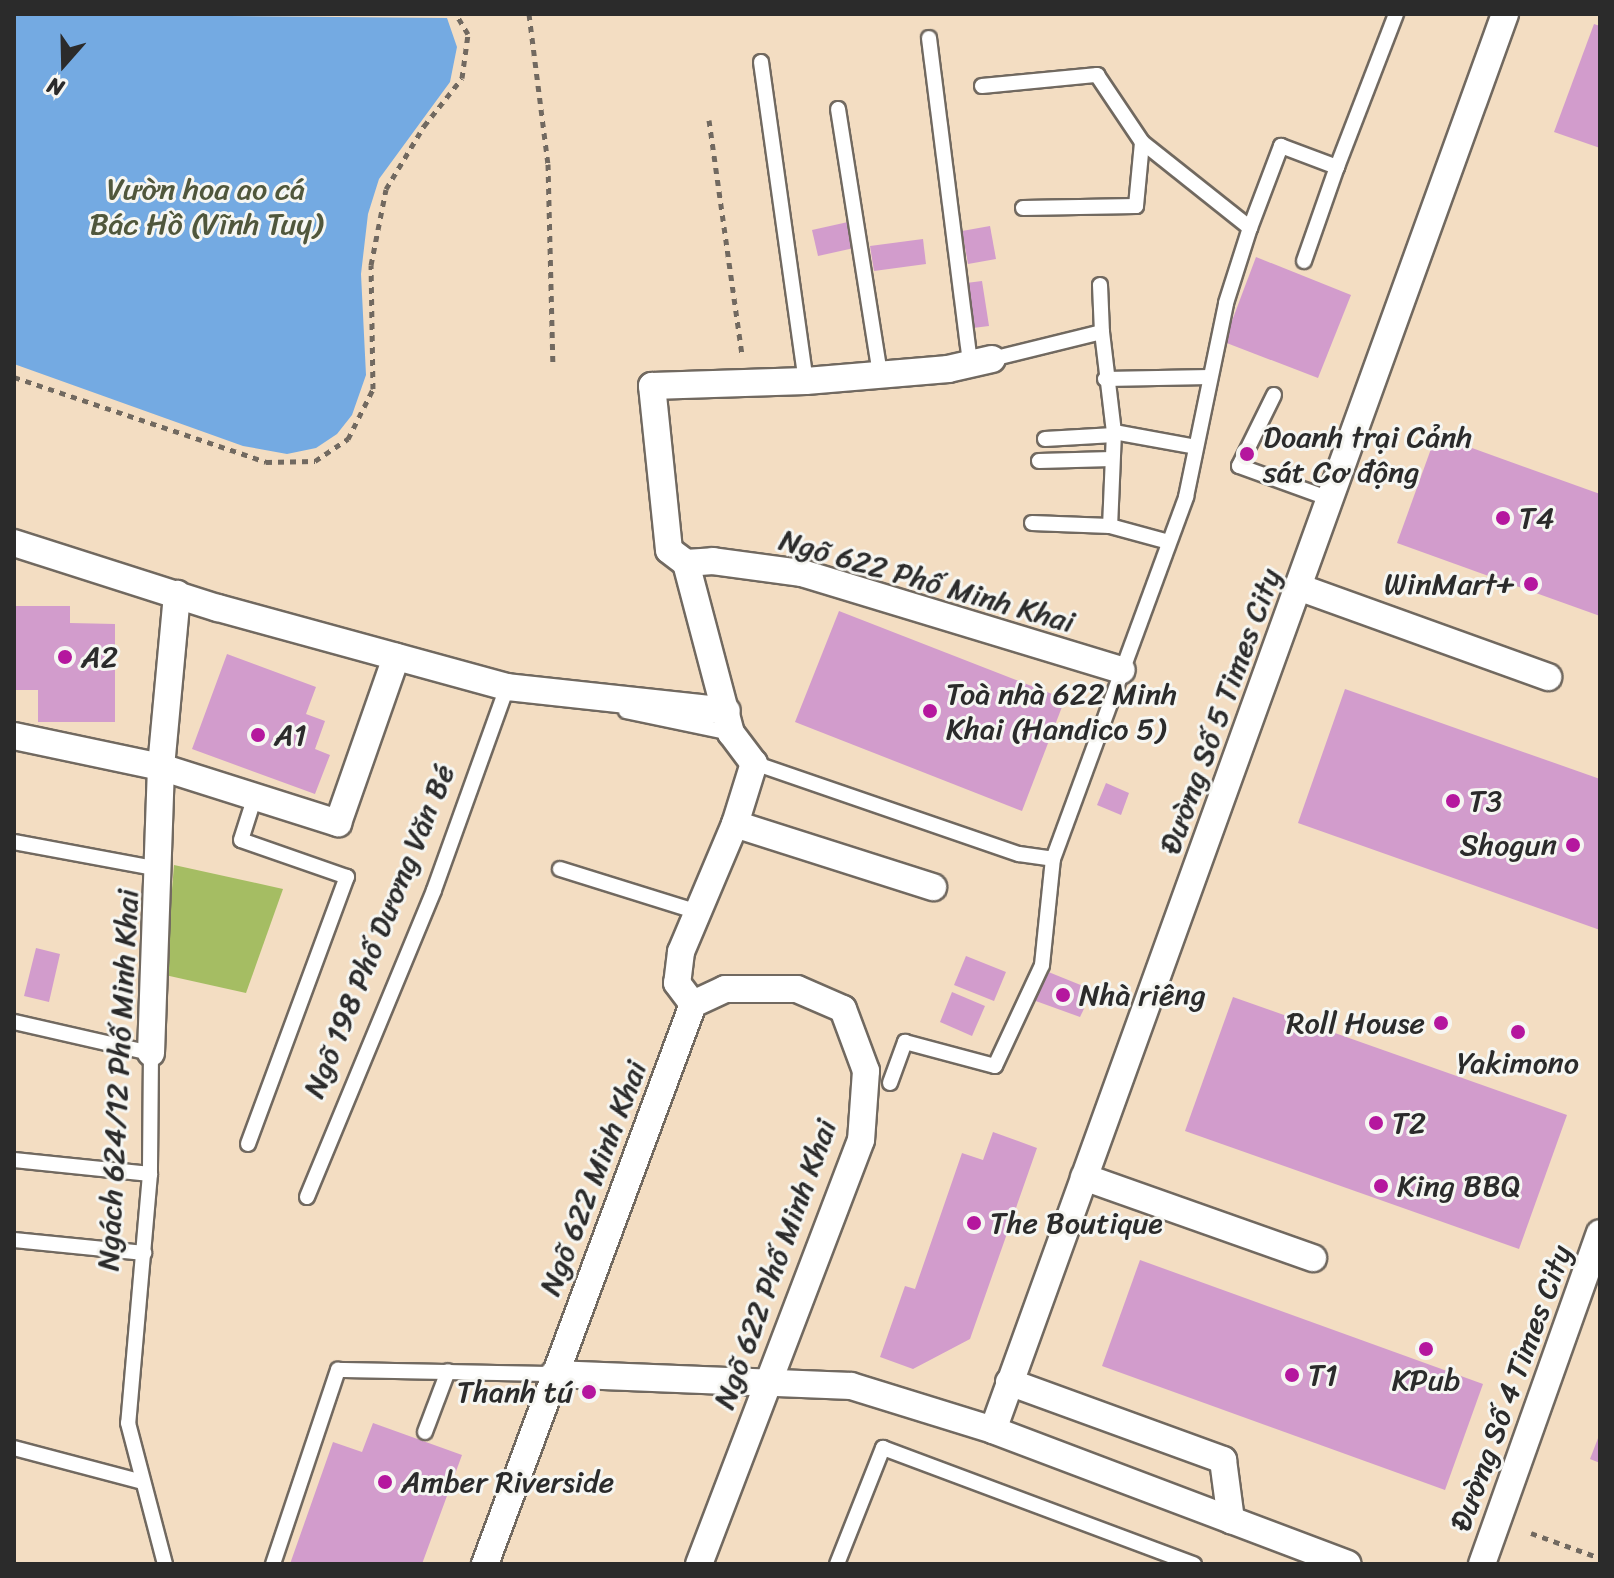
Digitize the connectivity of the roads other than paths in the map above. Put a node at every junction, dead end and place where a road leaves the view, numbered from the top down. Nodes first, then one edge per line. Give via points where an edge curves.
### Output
1 (1396, 14) edge
2 (1505, 14) edge
3 (929, 38) dead end
4 (761, 62) dead end
5 (982, 86) dead end
6 (838, 109) dead end
7 (1142, 142) junction
8 (1337, 167) junction
9 (1023, 208) dead end
10 (1250, 228) junction
11 (1304, 261) dead end
12 (1100, 285) dead end
13 (1102, 332) junction
14 (981, 361) junction
15 (880, 375) junction
16 (1210, 377) junction
17 (1105, 379) junction
18 (806, 381) junction
19 (1274, 395) dead end
20 (1114, 433) junction
21 (1045, 439) dead end
22 (1196, 447) junction
23 (1112, 459) junction
24 (1039, 461) dead end
25 (1330, 499) junction
26 (1032, 523) dead end
27 (1110, 526) junction
28 (1169, 542) junction
29 (14, 543) edge
30 (686, 563) junction
31 (1298, 587) junction
32 (177, 594) junction
33 (396, 657) junction
34 (1122, 670) junction
35 (1548, 677) dead end
36 (507, 687) junction
37 (626, 711) dead end
38 (729, 722) junction
39 (14, 736) edge
40 (754, 763) junction
41 (161, 767) junction
42 (255, 796) junction
43 (735, 824) junction
44 (14, 842) edge
45 (1053, 859) junction
46 (159, 869) junction
47 (560, 869) dead end
48 (933, 887) dead end
49 (698, 912) junction
50 (693, 1004) junction
51 (14, 1022) edge
52 (151, 1053) junction
53 (890, 1083) dead end
54 (248, 1144) dead end
55 (14, 1160) edge
56 (150, 1174) junction
57 (1084, 1177) junction
58 (307, 1197) dead end
59 (1600, 1233) edge
60 (14, 1240) edge
61 (144, 1253) junction
62 (1313, 1258) dead end
63 (448, 1371) junction
64 (554, 1374) junction
65 (767, 1381) junction
66 (1009, 1382) junction
67 (993, 1430) junction
68 (425, 1432) dead end
69 (14, 1448) edge
70 (143, 1482) junction
71 (1231, 1520) junction
72 (165, 1564) edge
73 (273, 1564) edge
74 (485, 1564) edge
75 (699, 1564) edge
76 (837, 1564) edge
77 (1194, 1564) edge
78 (1347, 1564) edge
79 (1482, 1564) edge

1 - 8 lane
2 - 25 street, Đường Số 5 Times City
3 - 14 lane
4 - 18 lane
5 - 7 lane via 1097,75
6 - 15 lane
7 - 9 lane via 1136,206
7 - 10 lane
8 - 10 lane via 1281,146
8 - 11 lane
10 - 16 lane
12 - 13 lane
13 - 14 lane
13 - 17 lane
14 - 15 street
15 - 18 street
16 - 17 lane
16 - 22 lane
17 - 20 lane
18 - 30 street via 652,386 669,550
19 - 25 lane via 1239,466
20 - 21 lane
20 - 22 lane
20 - 23 lane
22 - 28 lane
23 - 24 lane
23 - 27 lane
25 - 31 street, Đường Số 5 Times City
26 - 27 lane
27 - 28 lane
28 - 34 lane
29 - 32 street
30 - 34 street, Ngõ 622 Phố Minh Khai via 713,561 802,573
30 - 38 street
31 - 35 street
31 - 57 street, Đường Số 5 Times City
32 - 33 street
32 - 41 street, Ngách 624/12 Phố Minh Khai
33 - 36 street
33 - 42 street via 338,823
34 - 45 lane
36 - 38 street
36 - 58 lane, Ngõ 198 Phố Dương Văn Bé via 434,890
37 - 38 lane
38 - 40 street
39 - 41 street
40 - 43 street
40 - 45 lane via 1019,854
41 - 42 street
41 - 46 street, Ngách 624/12 Phố Minh Khai
42 - 54 lane via 241,840 347,877
43 - 48 street
43 - 49 street
44 - 46 lane
45 - 53 lane via 1042,965 995,1066 905,1042
46 - 52 street, Ngách 624/12 Phố Minh Khai
47 - 49 lane
49 - 50 street via 681,952 677,983
50 - 64 street, Ngõ 622 Minh Khai
50 - 65 street, Ngõ 622 Phố Minh Khai via 725,989 797,989 843,1009 866,1071 861,1140
51 - 52 lane
52 - 56 lane, Ngách 624/12 Phố Minh Khai
55 - 56 lane
56 - 61 lane, Ngách 624/12 Phố Minh Khai
57 - 62 street
57 - 66 street, Đường Số 5 Times City
59 - 79 street, Đường Số 4 Times City
60 - 61 lane
61 - 70 lane, Ngách 624/12 Phố Minh Khai via 128,1423
63 - 64 lane
63 - 68 lane
63 - 73 lane via 338,1370
64 - 65 street
64 - 74 street
65 - 67 street via 851,1386
65 - 75 street, Ngõ 622 Phố Minh Khai
66 - 67 street, Đường Số 5 Times City
66 - 71 street via 1223,1460
67 - 71 street
69 - 70 lane
70 - 72 lane, Ngách 624/12 Phố Minh Khai
71 - 78 street
76 - 77 lane via 883,1448

